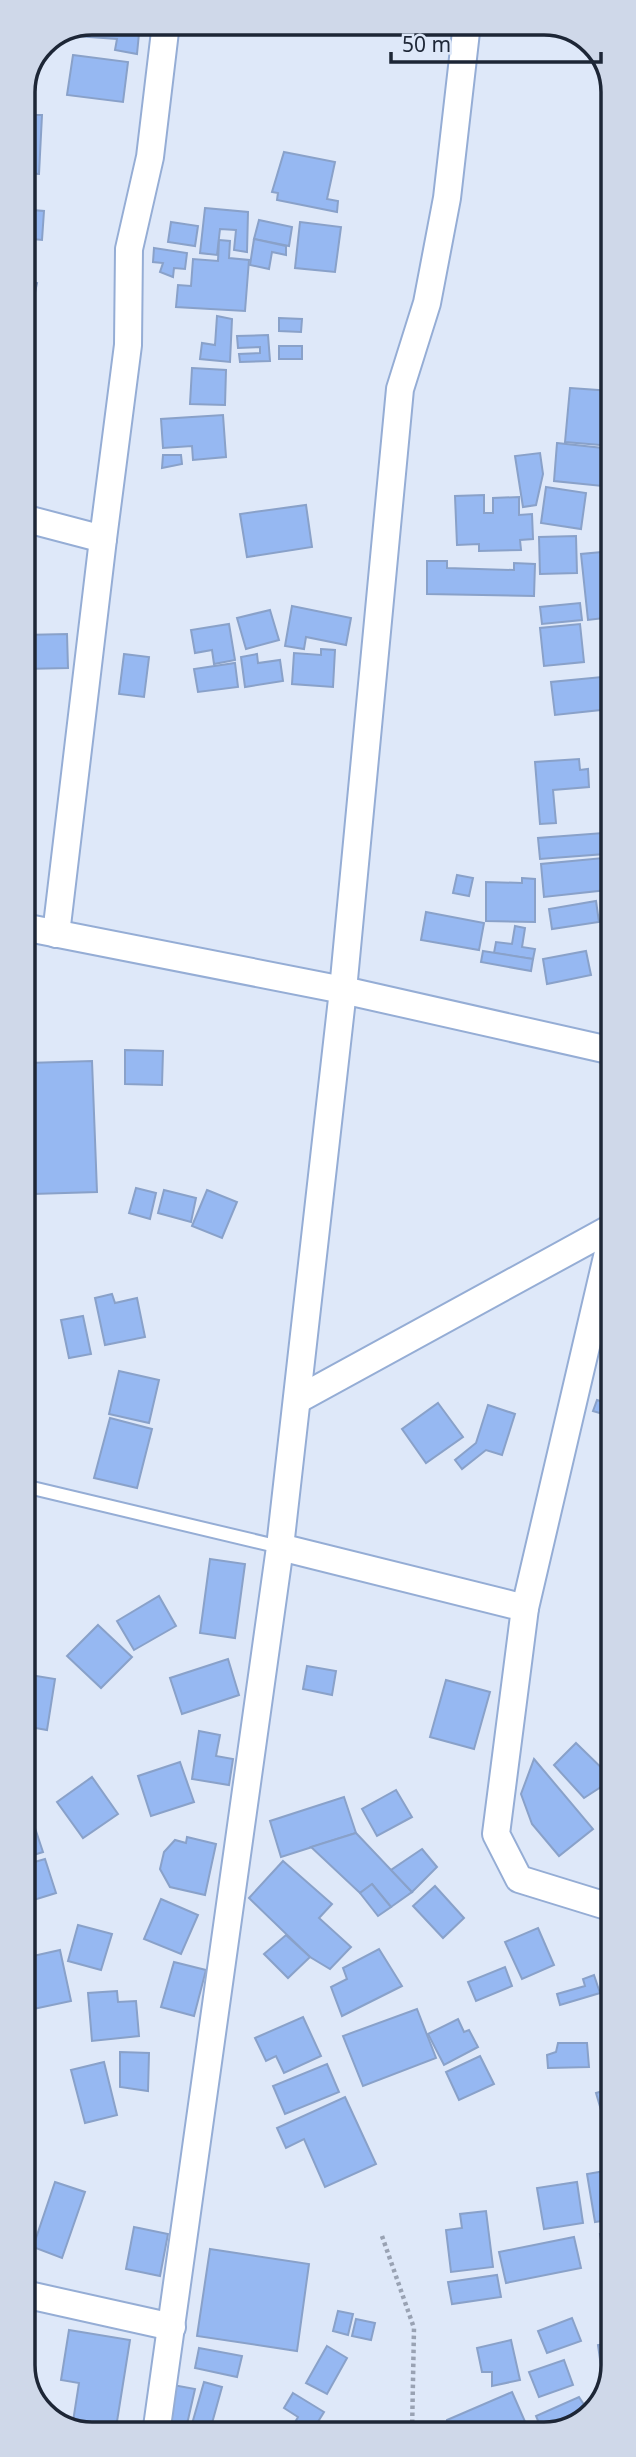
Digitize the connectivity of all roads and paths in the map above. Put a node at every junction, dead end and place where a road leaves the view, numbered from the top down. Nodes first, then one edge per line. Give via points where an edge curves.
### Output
1 (165, 35) edge
2 (466, 35) edge
3 (35, 521) edge
4 (103, 539) junction
5 (35, 930) edge
6 (56, 934) junction
7 (343, 990) junction
8 (601, 1049) edge
9 (601, 1235) edge
10 (601, 1280) edge
11 (297, 1400) junction
12 (35, 1489) edge
13 (280, 1547) junction
14 (524, 1608) junction
15 (601, 1904) edge
16 (382, 2236) dead end
17 (35, 2296) edge
18 (172, 2327) junction
19 (158, 2422) edge
20 (412, 2422) edge

1 - 4 street via 150,157 129,249 128,345
2 - 7 street via 442,224 427,303 401,389
3 - 4 street
4 - 6 street
5 - 6 street
6 - 7 street
7 - 8 street
7 - 11 street
9 - 11 street
10 - 14 street
11 - 13 street
12 - 13 lane
13 - 14 street
13 - 18 street
14 - 15 street via 496,1834 519,1879
16 - 20 path via 414,2328
17 - 18 street
18 - 19 street

